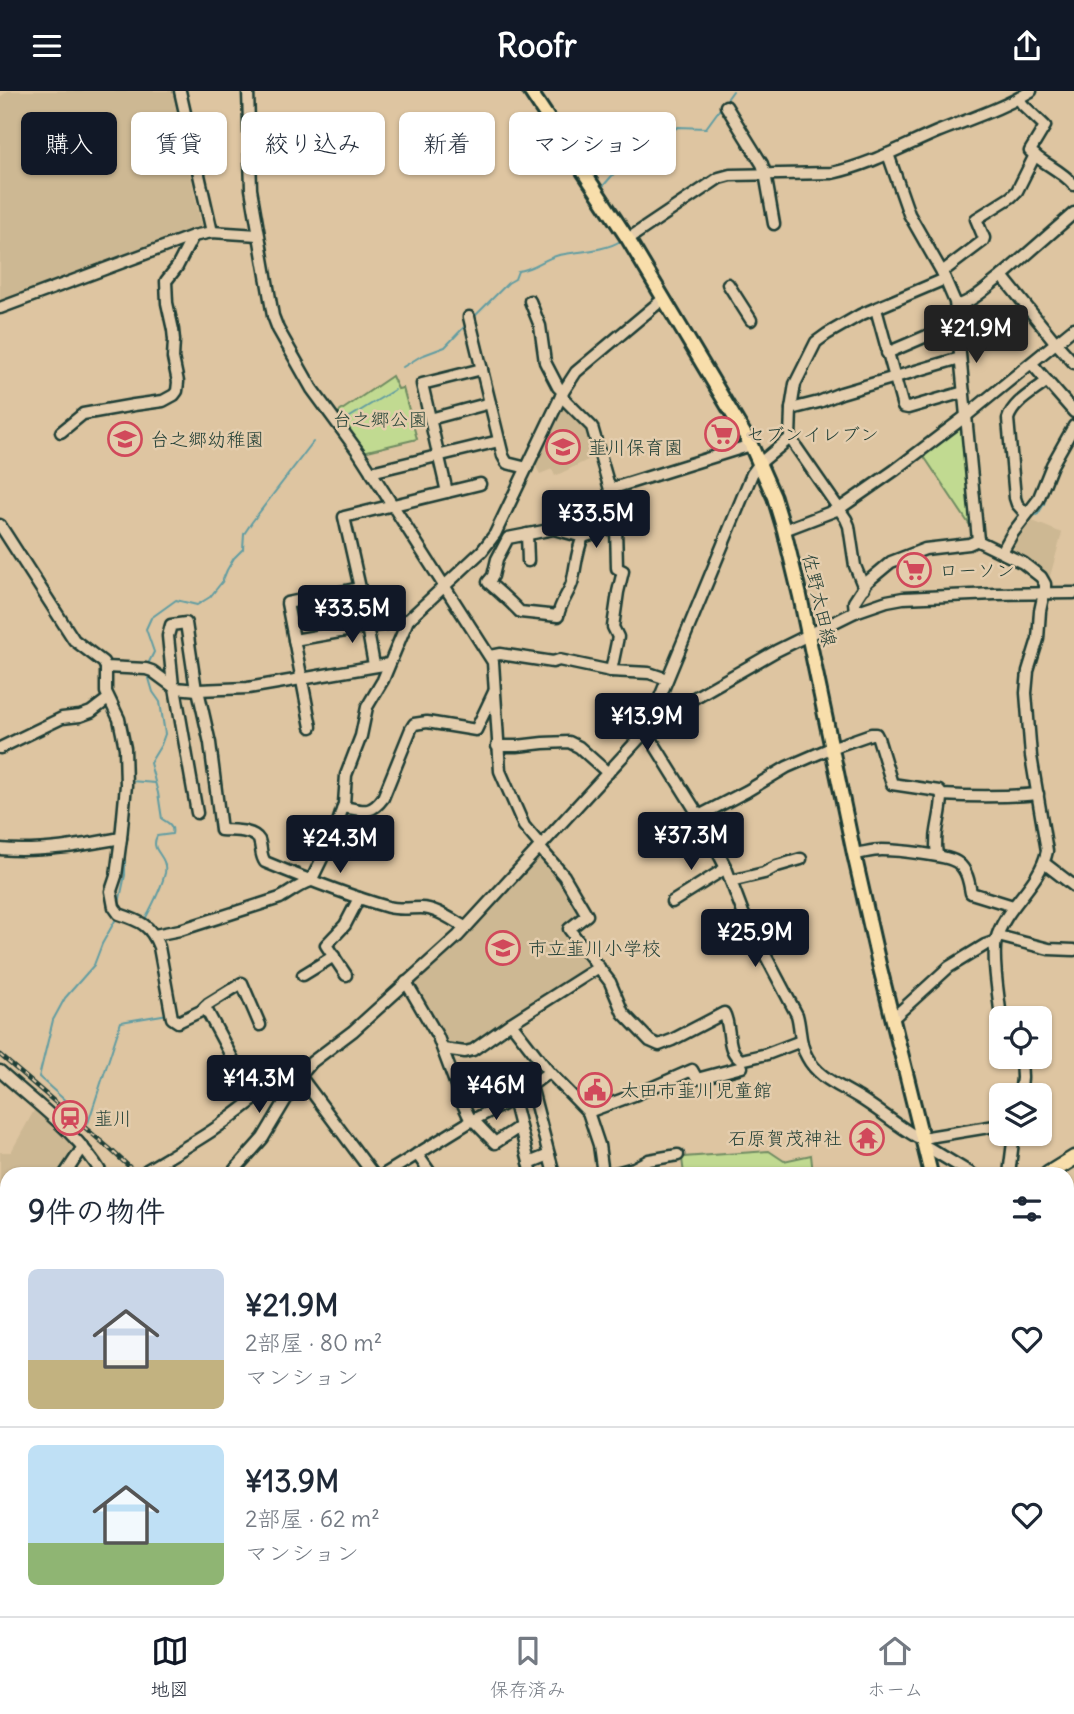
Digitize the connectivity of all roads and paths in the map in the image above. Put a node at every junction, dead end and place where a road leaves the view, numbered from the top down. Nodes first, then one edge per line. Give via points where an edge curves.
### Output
1 (180, 91) edge
2 (248, 91) edge
3 (530, 91) edge
4 (1031, 91) edge
5 (1019, 99) junction
6 (726, 106) dead end
7 (888, 154) junction
8 (1035, 155) junction
9 (765, 173) junction
10 (1074, 185) edge
11 (1074, 213) edge
12 (774, 224) dead end
13 (212, 232) junction
14 (258, 235) junction
15 (193, 236) junction
16 (628, 239) junction
17 (944, 275) junction
18 (1002, 276) junction
19 (727, 284) dead end
20 (663, 299) junction
21 (530, 301) dead end
22 (0, 308) edge
23 (876, 309) junction
24 (956, 315) junction
25 (470, 320) dead end
26 (751, 320) dead end
27 (1074, 328) edge
28 (1056, 343) junction
29 (887, 353) junction
30 (960, 358) junction
31 (1074, 363) edge
32 (1032, 364) junction
33 (482, 369) junction
34 (894, 377) junction
35 (1047, 381) junction
36 (964, 392) junction
37 (562, 394) junction
38 (490, 403) junction
39 (791, 409) junction
40 (1074, 412) edge
41 (966, 416) junction
42 (430, 419) junction
43 (1073, 431) edge
44 (61, 432) dead end
45 (790, 438) junction
46 (499, 441) junction
47 (751, 445) junction
48 (438, 455) junction
49 (760, 463) junction
50 (527, 468) junction
51 (371, 472) junction
52 (480, 484) dead end
53 (610, 489) junction
54 (447, 492) junction
55 (392, 505) junction
56 (839, 509) junction
57 (1026, 514) junction
58 (0, 525) edge
59 (616, 526) junction
60 (784, 530) junction
61 (495, 534) junction
62 (527, 534) junction
63 (583, 537) junction
64 (978, 540) junction
65 (506, 541) junction
66 (1002, 552) junction
67 (528, 561) dead end
68 (444, 586) junction
69 (360, 588) junction
70 (864, 588) junction
71 (1044, 593) junction
72 (1074, 593) edge
73 (855, 612) junction
74 (408, 620) junction
75 (367, 627) junction
76 (808, 635) junction
77 (294, 640) junction
78 (490, 656) junction
79 (389, 664) junction
80 (374, 665) junction
81 (106, 667) junction
82 (611, 671) junction
83 (301, 678) junction
84 (667, 679) junction
85 (174, 687) junction
86 (496, 688) junction
87 (197, 690) junction
88 (108, 699) junction
89 (311, 727) dead end
90 (646, 731) junction
91 (497, 746) junction
92 (0, 748) edge
93 (831, 748) junction
94 (608, 773) junction
95 (1038, 794) junction
96 (942, 795) junction
97 (343, 807) junction
98 (197, 813) dead end
99 (698, 816) junction
100 (708, 833) junction
101 (121, 838) junction
102 (540, 846) junction
103 (682, 846) dead end
104 (0, 849) edge
105 (854, 854) junction
106 (937, 855) junction
107 (800, 859) dead end
108 (1044, 863) junction
109 (726, 868) junction
110 (311, 881) junction
111 (731, 881) junction
112 (1074, 885) edge
113 (359, 898) junction
114 (672, 902) dead end
115 (1013, 906) junction
116 (465, 927) junction
117 (155, 936) junction
118 (997, 939) junction
119 (1074, 950) edge
120 (334, 956) junction
121 (598, 967) junction
122 (303, 975) dead end
123 (346, 975) dead end
124 (406, 982) junction
125 (1001, 1006) edge
126 (205, 1007) junction
127 (892, 1019) junction
128 (511, 1023) junction
129 (260, 1025) dead end
130 (801, 1041) junction
131 (443, 1049) junction
132 (742, 1067) dead end
133 (0, 1071) edge
134 (549, 1072) junction
135 (302, 1073) junction
136 (531, 1086) junction
137 (254, 1099) junction
138 (513, 1099) junction
139 (588, 1112) junction
140 (472, 1121) junction
141 (520, 1127) junction
142 (989, 1128) edge
143 (923, 1142) junction
144 (1012, 1146) edge
145 (83, 1147) junction
146 (417, 1154) junction
147 (549, 1155) junction
148 (678, 1156) dead end
149 (529, 1163) junction
150 (70, 1167) edge
151 (97, 1167) edge
152 (152, 1167) edge
153 (237, 1167) edge
154 (368, 1167) edge
155 (396, 1167) edge
156 (426, 1167) edge
157 (530, 1167) edge
158 (552, 1167) edge
159 (601, 1167) edge
160 (636, 1167) edge
161 (929, 1167) edge
162 (961, 1167) edge
163 (1010, 1167) edge

1 - 13 street
2 - 14 street
3 - 16 main road, 佐野太田線
4 - 5 street
5 - 7 street
5 - 8 street via 1045,126 1030,151
6 - 9 street
7 - 9 street via 832,173
7 - 17 street via 909,214
8 - 10 street
8 - 17 street via 1017,191 976,219 983,241
9 - 12 street
9 - 16 street via 719,178
11 - 18 street
13 - 14 street
13 - 15 street
14 - 51 street via 278,329 312,389
15 - 22 street
15 - 44 street via 166,281 177,391 163,401 83,414
16 - 20 main road, 佐野太田線
17 - 23 street
17 - 24 street
18 - 24 street via 962,304
18 - 28 street
19 - 26 street
20 - 37 street via 576,372
20 - 47 main road, 佐野太田線
21 - 37 street via 540,326 545,362
23 - 29 street
23 - 39 street via 816,342 794,384
24 - 29 street
24 - 30 street
25 - 33 street
27 - 28 street
28 - 31 street
28 - 32 street
29 - 34 street
30 - 34 street
30 - 36 street
32 - 35 street
32 - 41 street
33 - 38 street
33 - 42 street via 422,384
34 - 36 street via 905,409
34 - 39 street
35 - 40 street
35 - 57 street via 1007,419 1015,498
36 - 41 street
37 - 50 street
37 - 53 street via 592,427
38 - 42 street
38 - 46 street
39 - 45 street
41 - 56 street
41 - 64 street
42 - 48 street
43 - 57 street via 1038,500
45 - 49 street
45 - 56 street
46 - 48 street
46 - 50 street via 508,463
47 - 49 main road, 佐野太田線
47 - 53 street
48 - 51 street
48 - 54 street
49 - 60 main road, 佐野太田線
49 - 84 street
50 - 61 street
51 - 55 street
52 - 54 street
53 - 59 street
54 - 55 street
55 - 68 street
55 - 69 street via 344,517
56 - 60 street
56 - 70 street via 849,526
57 - 66 street
58 - 81 street via 73,639
59 - 63 street
59 - 82 street via 617,568 623,571
60 - 76 main road, 佐野太田線
61 - 65 street
61 - 68 street
62 - 63 street via 554,529
62 - 65 street
62 - 67 street
63 - 65 street via 558,616 520,612 488,582
64 - 66 street
64 - 70 street via 925,549 891,562
66 - 71 street via 1041,577
68 - 74 street
68 - 78 street
69 - 75 street
69 - 77 street via 287,603
70 - 73 street via 854,602
71 - 72 street
71 - 73 street via 903,598
71 - 95 street via 1026,687
73 - 76 street
74 - 75 street
74 - 79 street
75 - 77 street
75 - 80 street
76 - 90 street via 666,714
76 - 93 main road, 佐野太田線
77 - 83 street
78 - 82 street via 559,660
78 - 86 street
79 - 80 street
79 - 97 street via 367,707 346,775
80 - 83 street
81 - 85 street via 146,669
81 - 88 street
82 - 84 street
83 - 87 street via 248,688
83 - 89 street
84 - 90 street
85 - 87 street
85 - 87 street via 168,636 171,625 186,624
85 - 98 street
86 - 91 street
86 - 97 street via 476,730 414,724 379,804 369,810
87 - 110 street via 210,743 221,830 251,833 259,841 265,862
88 - 92 street via 91,712 62,718
88 - 101 street via 119,719 125,748
90 - 94 street
90 - 99 street
91 - 94 street via 569,742
91 - 102 street via 500,771 520,818
93 - 96 street via 876,734 892,784
93 - 99 street
93 - 105 main road, 佐野太田線
94 - 102 street
95 - 96 street
95 - 108 street via 1047,847
96 - 106 street
97 - 110 street
99 - 100 street
100 - 103 street
100 - 109 street
101 - 104 street
101 - 117 street via 111,891 114,907 119,915 150,928
102 - 116 street
102 - 121 street via 587,915 569,929
105 - 106 street via 880,850
105 - 127 main road, 佐野太田線
106 - 115 street via 962,866 971,893
107 - 111 street
108 - 112 street
108 - 115 street
109 - 111 street
109 - 114 street
110 - 113 street
110 - 117 street via 280,898
111 - 130 street via 797,1015
113 - 116 street via 398,909 436,911
113 - 120 street via 345,925 326,945
115 - 118 street
116 - 124 street
117 - 126 street via 172,1018 178,1022
118 - 119 street
118 - 125 street
118 - 127 street via 949,967
120 - 122 street
120 - 123 street
121 - 128 street
121 - 130 street via 624,1013 645,1037 659,1045 723,1013 731,1048 741,1060
124 - 131 street
124 - 135 street
126 - 129 street via 242,983
126 - 137 street
127 - 143 main road, 佐野太田線
128 - 131 street via 473,1050
128 - 134 street
130 - 143 street via 807,1059 829,1081
131 - 140 street
132 - 139 street via 697,1079 692,1070
133 - 145 street
134 - 136 street
134 - 139 street
135 - 137 street via 294,1073
135 - 153 street via 263,1138
135 - 154 street
136 - 138 street
136 - 147 street
137 - 152 street
138 - 140 street
138 - 141 street
139 - 159 street
140 - 141 street via 495,1143
140 - 146 street
141 - 149 street
142 - 143 street
143 - 161 main road, 佐野太田線
143 - 162 street
144 - 163 street
145 - 150 street
145 - 151 street
146 - 155 street
146 - 156 street
147 - 149 street
147 - 158 street
148 - 160 street
149 - 157 street

